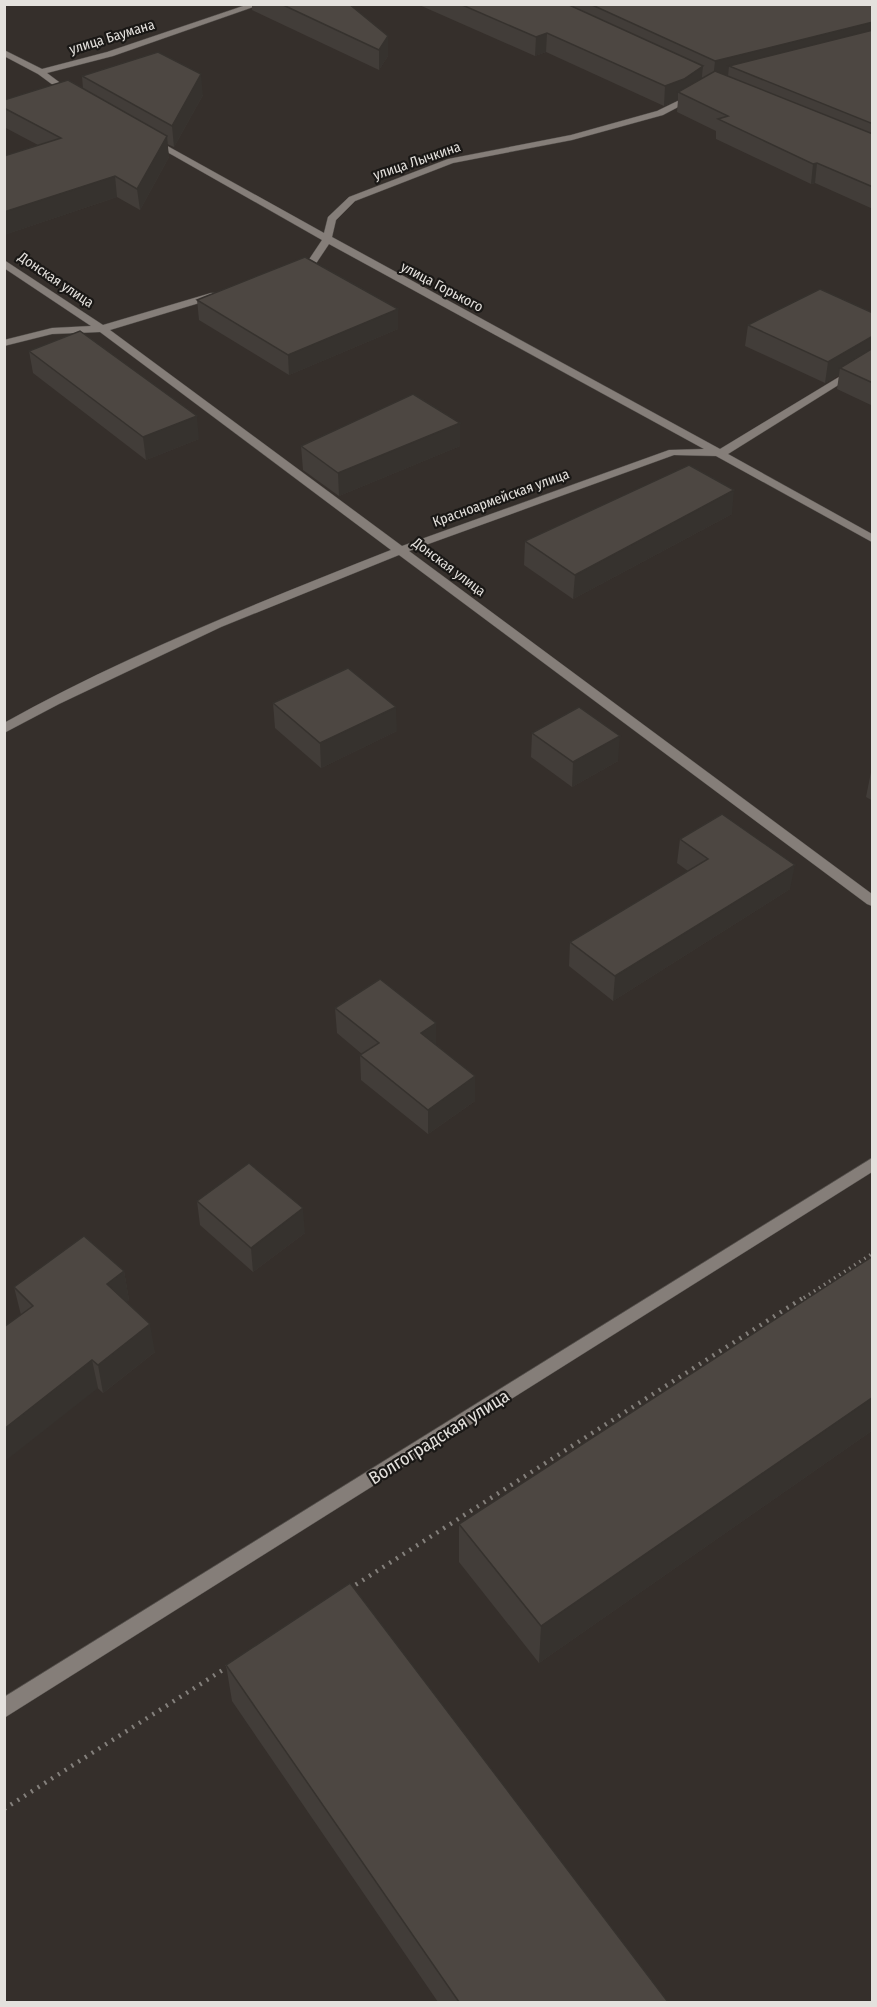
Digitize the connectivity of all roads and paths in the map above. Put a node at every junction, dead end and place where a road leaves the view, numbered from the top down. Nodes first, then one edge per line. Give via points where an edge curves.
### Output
1 (258, 4) edge
2 (4, 52) edge
3 (41, 72) junction
4 (703, 91) edge
5 (77, 99) edge
6 (140, 134) edge
7 (327, 240) junction
8 (4, 263) edge
9 (288, 273) edge
10 (223, 293) edge
11 (102, 329) junction
12 (4, 343) edge
13 (873, 360) edge
14 (722, 453) junction
15 (873, 539) edge
16 (401, 550) junction
17 (4, 729) edge
18 (873, 901) edge
19 (873, 1164) edge
20 (873, 1254) edge
21 (348, 1590) edge
22 (237, 1661) edge
23 (4, 1709) edge
24 (4, 1809) edge

1 - 3 street, улица Баумана via 110,54
2 - 3 street
3 - 5 street via 61,95
4 - 7 street, улица Лычкина via 660,113 572,137 451,161 352,199 332,219
6 - 7 street, улица Горького
7 - 9 street, улица Лычкина via 310,266
7 - 14 street, улица Горького
8 - 11 street, Донская улица
10 - 11 street
11 - 12 street via 52,331
11 - 16 street, Донская улица
13 - 14 street
14 - 15 street, улица Горького
14 - 16 street, Красноармейская улица via 673,452
16 - 17 street, Красноармейская улица via 217,624 54,701
16 - 18 street, Донская улица
19 - 23 street, Волгоградская улица
20 - 21 path
22 - 24 path

